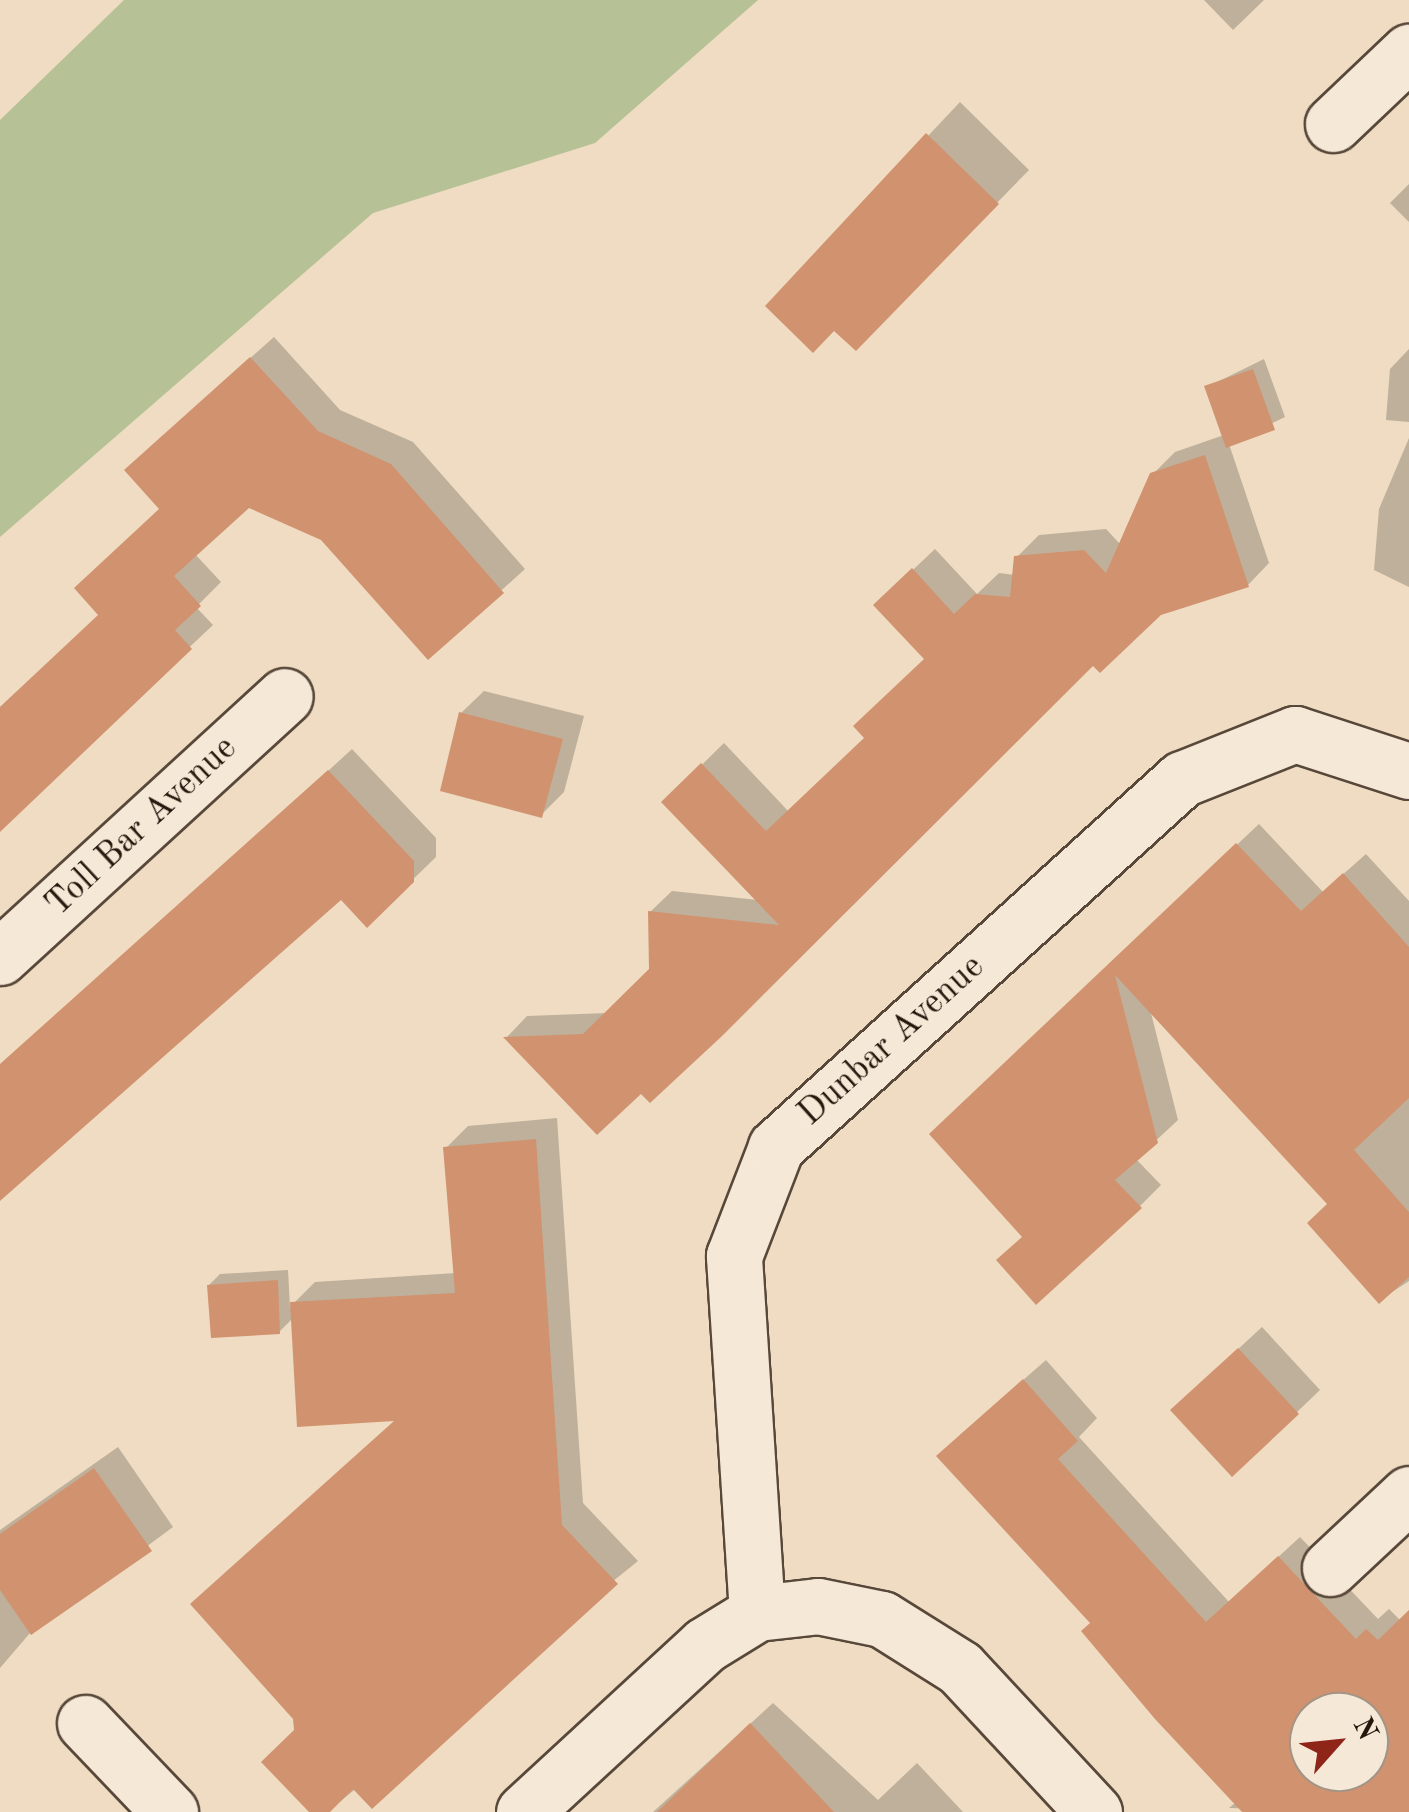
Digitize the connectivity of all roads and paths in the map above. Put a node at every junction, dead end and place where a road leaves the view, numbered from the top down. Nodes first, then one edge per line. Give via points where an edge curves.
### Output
1 (1409, 52) edge
2 (1333, 124) dead end
3 (285, 696) dead end
4 (1409, 771) edge
5 (0, 957) edge
6 (1409, 1494) edge
7 (1330, 1568) dead end
8 (757, 1613) junction
9 (85, 1723) dead end
10 (170, 1812) edge
11 (524, 1812) edge
12 (1094, 1812) edge

1 - 2 street
3 - 5 street, Toll Bar Avenue
4 - 8 street, Dunbar Avenue via 1295,734 1182,778 776,1146 734,1256
6 - 7 street
8 - 11 street via 705,1645
8 - 12 street via 818,1606 882,1618 960,1668
9 - 10 street

